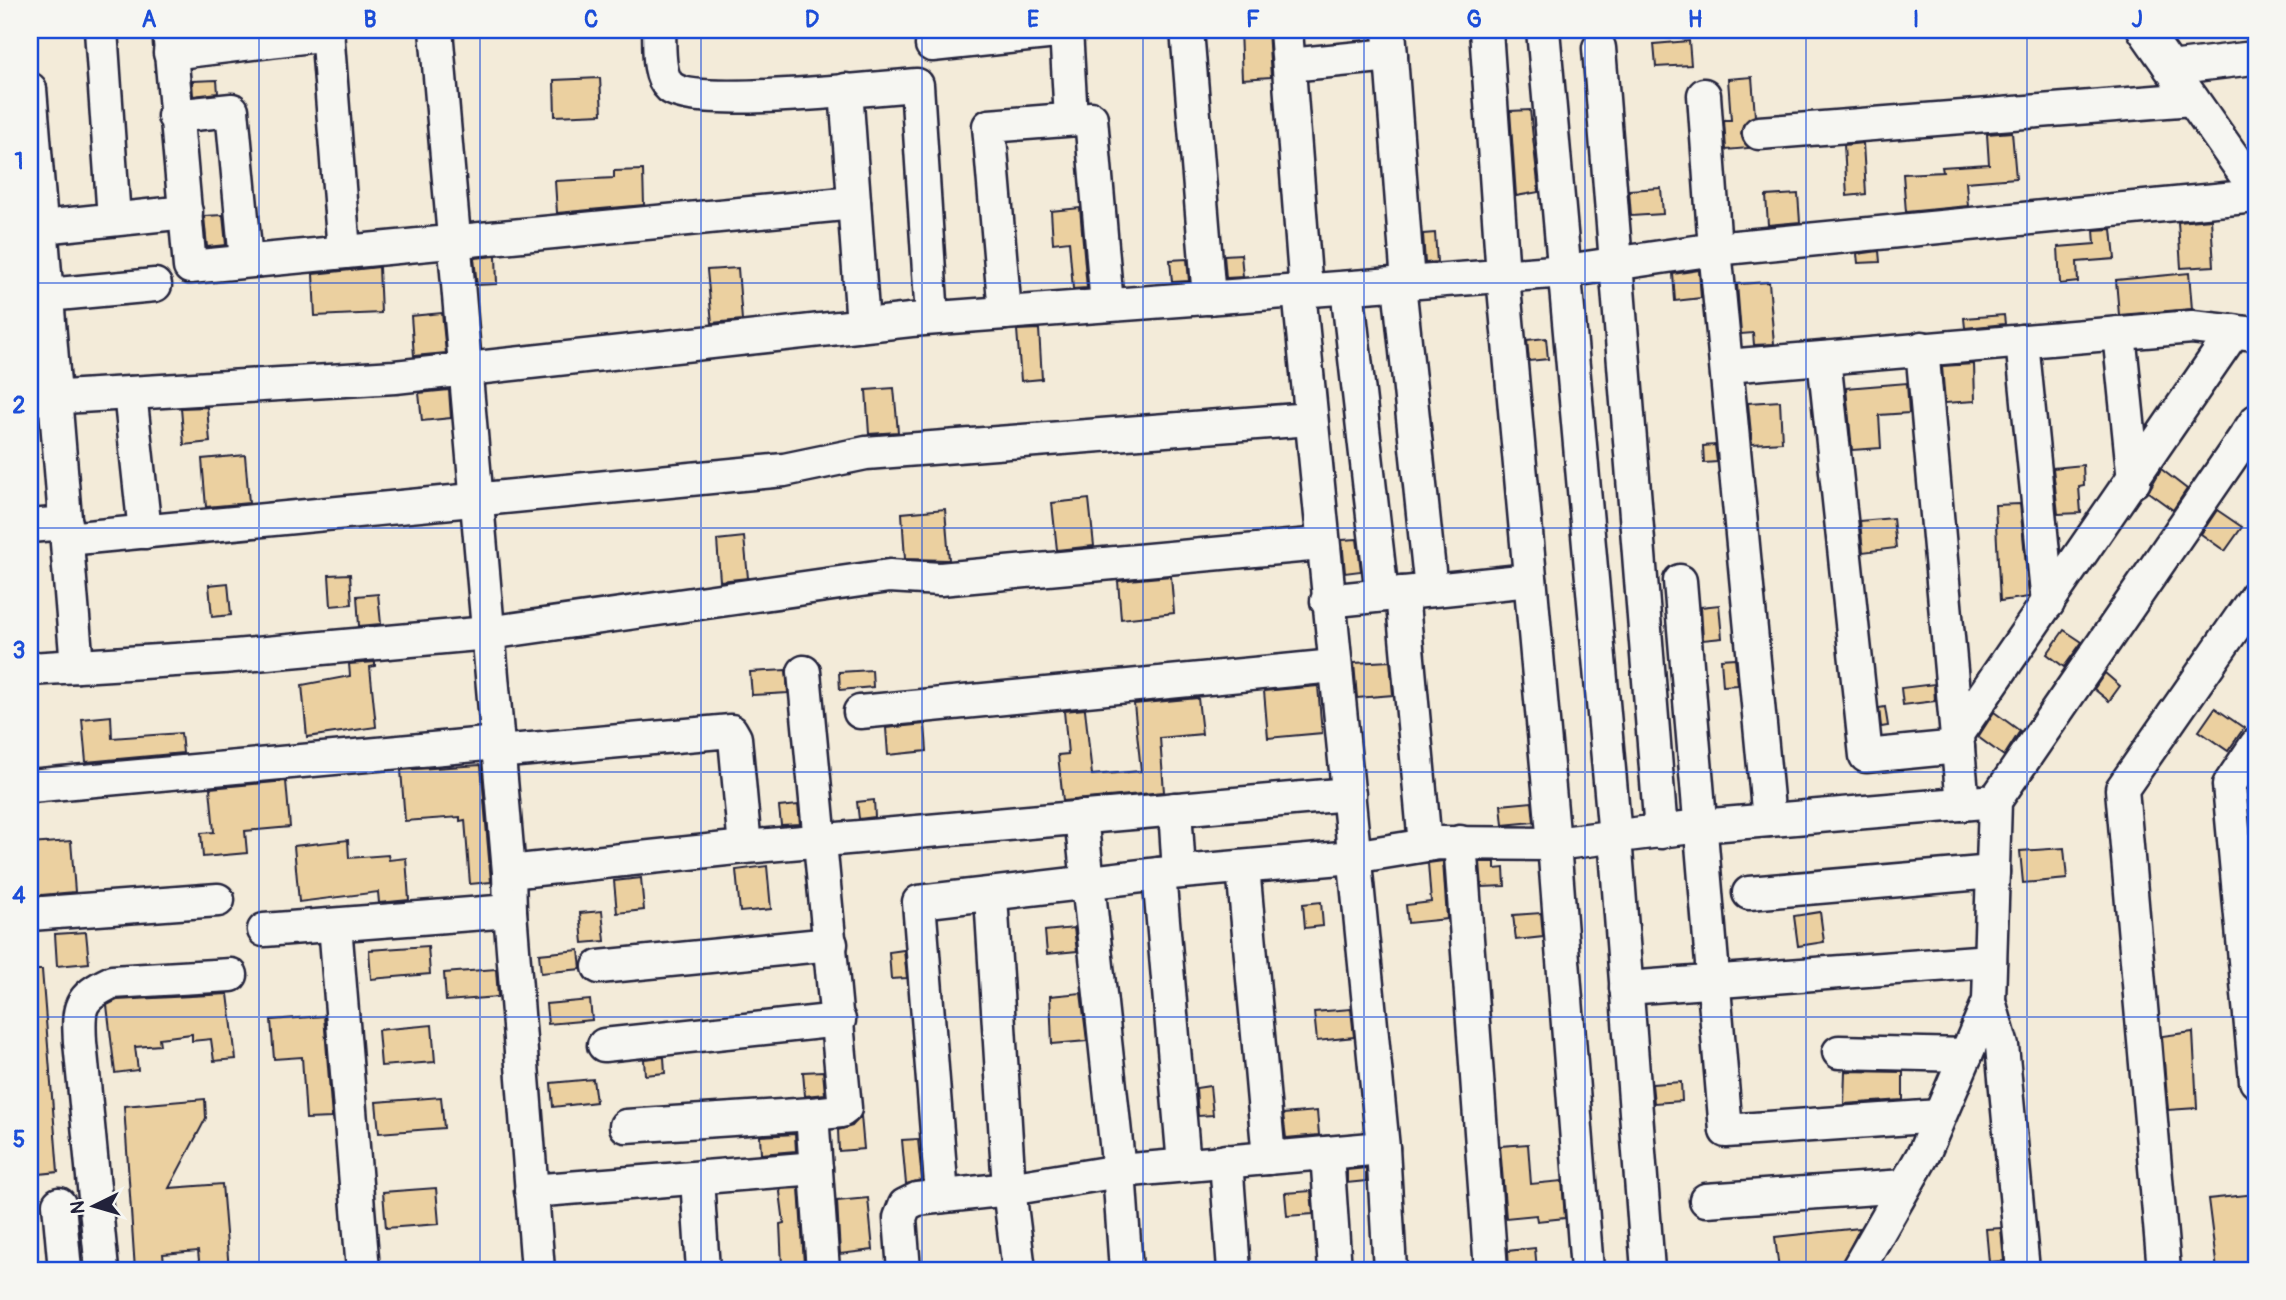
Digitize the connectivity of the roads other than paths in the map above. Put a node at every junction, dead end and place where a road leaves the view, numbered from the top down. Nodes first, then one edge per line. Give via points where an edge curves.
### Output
1 (101, 30) edge
2 (436, 30) edge
3 (659, 30) edge
4 (1066, 30) edge
5 (1186, 30) edge
6 (1286, 30) edge
7 (1486, 30) edge
8 (1543, 30) edge
9 (2144, 30) edge
10 (327, 32) edge
11 (169, 41) edge
12 (1390, 42) edge
13 (932, 45) dead end
14 (1599, 48) dead end
15 (2245, 59) dead end
16 (1289, 65) junction
17 (2170, 68) junction
18 (30, 89) edge
19 (846, 90) junction
20 (1704, 96) dead end
21 (2192, 99) junction
22 (174, 116) junction
23 (1072, 120) junction
24 (1759, 133) dead end
25 (2253, 183) edge
26 (854, 203) junction
27 (186, 212) junction
28 (114, 219) junction
29 (42, 227) junction
30 (453, 240) junction
31 (1715, 249) junction
32 (344, 252) junction
33 (246, 261) junction
34 (1615, 266) junction
35 (1566, 271) junction
36 (41, 276) edge
37 (1503, 276) junction
38 (1403, 283) junction
39 (155, 285) dead end
40 (1347, 288) junction
41 (1302, 291) junction
42 (1209, 298) junction
43 (1107, 305) junction
44 (1005, 313) junction
45 (932, 318) junction
46 (863, 325) junction
47 (2245, 332) edge
48 (2119, 333) junction
49 (2022, 341) junction
50 (1922, 348) junction
51 (1824, 358) junction
52 (1727, 366) junction
53 (464, 369) junction
54 (131, 393) junction
55 (43, 398) edge
56 (1310, 419) junction
57 (2256, 421) edge
58 (2134, 481) junction
59 (476, 500) junction
60 (30, 526) edge
61 (67, 531) junction
62 (145, 532) junction
63 (1321, 544) junction
64 (1530, 580) junction
65 (1680, 581) dead end
66 (1405, 593) junction
67 (2256, 596) edge
68 (1327, 601) junction
69 (2048, 603) junction
70 (488, 633) junction
71 (77, 666) junction
72 (1334, 666) junction
73 (30, 669) edge
74 (804, 672) dead end
75 (860, 712) dead end
76 (1958, 741) junction
77 (2256, 745) edge
78 (497, 748) junction
79 (30, 786) edge
80 (1349, 793) junction
81 (1995, 801) junction
82 (1963, 804) junction
83 (1175, 809) junction
84 (1081, 817) junction
85 (1769, 820) junction
86 (1700, 826) junction
87 (1661, 832) junction
88 (1615, 836) junction
89 (821, 842) junction
90 (1460, 842) junction
91 (1554, 844) junction
92 (1425, 845) junction
93 (745, 847) junction
94 (1353, 857) junction
95 (1243, 867) junction
96 (509, 872) junction
97 (1993, 872) junction
98 (1169, 873) junction
99 (1086, 883) junction
100 (1749, 893) dead end
101 (991, 896) junction
102 (218, 900) dead end
103 (510, 911) junction
104 (30, 914) edge
105 (335, 925) junction
106 (264, 930) dead end
107 (831, 944) junction
108 (1990, 961) junction
109 (598, 967) dead end
110 (231, 975) dead end
111 (1713, 983) junction
112 (1626, 988) junction
113 (1989, 1001) junction
114 (839, 1020) junction
115 (604, 1045) dead end
116 (1839, 1052) dead end
117 (1966, 1055) junction
118 (2256, 1081) edge
119 (812, 1114) junction
120 (1939, 1116) junction
121 (626, 1126) dead end
122 (1383, 1148) junction
123 (1327, 1153) junction
124 (1269, 1158) junction
125 (1226, 1161) junction
126 (1184, 1165) junction
127 (816, 1168) junction
128 (1119, 1171) junction
129 (697, 1180) junction
130 (1904, 1186) junction
131 (1009, 1189) junction
132 (531, 1191) junction
133 (942, 1196) junction
134 (1706, 1200) dead end
135 (59, 1204) dead end
136 (65, 1270) edge
137 (102, 1270) edge
138 (363, 1270) edge
139 (538, 1270) edge
140 (703, 1270) edge
141 (822, 1270) edge
142 (904, 1270) edge
143 (1018, 1270) edge
144 (1126, 1270) edge
145 (1234, 1270) edge
146 (1335, 1270) edge
147 (1390, 1270) edge
148 (1492, 1270) edge
149 (1587, 1270) edge
150 (1648, 1270) edge
151 (1857, 1270) edge
152 (2023, 1270) edge
153 (2164, 1270) edge

1 - 28 street
2 - 30 street
3 - 19 street via 662,74 676,91 719,97
4 - 13 street
4 - 23 street
5 - 42 street
6 - 16 street
7 - 37 street
8 - 35 street
9 - 17 street
10 - 11 street
10 - 32 street
11 - 22 street
12 - 16 street
12 - 38 street
14 - 34 street
15 - 17 street
16 - 41 street
17 - 21 street
18 - 29 street
19 - 26 street
19 - 45 street via 917,85
20 - 31 street
21 - 24 street
21 - 25 street
22 - 27 street
22 - 33 street via 232,110
23 - 43 street via 1091,118
23 - 44 street via 989,126
25 - 31 street
26 - 30 street
26 - 46 street
27 - 28 street
27 - 33 street via 190,267
28 - 29 street
29 - 36 street
30 - 32 street
30 - 53 street
31 - 34 street
31 - 52 street
32 - 33 street
34 - 35 street
34 - 87 street
35 - 37 street
35 - 88 street
36 - 39 street
36 - 55 street
37 - 38 street
37 - 64 street
38 - 40 street
38 - 66 street
40 - 41 street
40 - 66 street
41 - 42 street
41 - 56 street
42 - 43 street
43 - 44 street
44 - 45 street
45 - 46 street
46 - 53 street
47 - 48 street via 2192,327
47 - 58 street
48 - 49 street
48 - 58 street
49 - 50 street
49 - 69 street
50 - 51 street
50 - 76 street
51 - 52 street
51 - 76 street via 1866,756
52 - 85 street
53 - 54 street
53 - 59 street
54 - 55 street
54 - 62 street
55 - 61 street
56 - 59 street via 866,453 784,470
56 - 63 street
57 - 81 street
58 - 69 street
59 - 62 street
59 - 70 street
60 - 61 street
61 - 62 street
61 - 71 street
63 - 68 street
63 - 70 street via 940,579 890,576
64 - 66 street
64 - 91 street
65 - 86 street
66 - 68 street
66 - 92 street
67 - 153 street via 2122,789
68 - 72 street
69 - 76 street
70 - 71 street
70 - 78 street
71 - 73 street
72 - 75 street
72 - 80 street
74 - 89 street
76 - 82 street
77 - 118 street via 2229,785
78 - 79 street
78 - 93 street via 732,732
78 - 96 street
80 - 83 street
80 - 94 street
81 - 82 street
81 - 97 street
82 - 85 street
83 - 84 street
83 - 98 street
84 - 89 street
84 - 99 street
85 - 86 street
86 - 87 street
86 - 111 street
87 - 88 street
88 - 91 street
88 - 112 street
89 - 93 street
89 - 107 street
90 - 91 street
90 - 92 street
90 - 148 street
91 - 149 street
92 - 94 street
93 - 96 street
94 - 95 street
94 - 122 street
95 - 98 street
95 - 124 street
96 - 103 street
97 - 100 street
97 - 108 street
98 - 99 street
98 - 126 street
99 - 101 street
99 - 128 street
101 - 131 street
101 - 133 street via 919,902
102 - 104 street
103 - 105 street
103 - 132 street
105 - 106 street
105 - 138 street
107 - 109 street
107 - 114 street
108 - 111 street
108 - 113 street
110 - 137 street via 112,982 84,1000 79,1012 80,1042
111 - 112 street
111 - 120 street via 1726,1130
112 - 150 street
113 - 117 street
113 - 152 street via 2002,1046
114 - 115 street
114 - 119 street via 845,1108
116 - 117 street
117 - 120 street
119 - 121 street
119 - 127 street
120 - 130 street
122 - 123 street
122 - 147 street
123 - 124 street
123 - 146 street
124 - 125 street
125 - 126 street
125 - 145 street
126 - 128 street
127 - 129 street
127 - 141 street
128 - 131 street
128 - 144 street
129 - 132 street
129 - 140 street
130 - 134 street
130 - 151 street
131 - 133 street
131 - 143 street
132 - 139 street
133 - 142 street via 917,1199 905,1206 900,1217
135 - 136 street

